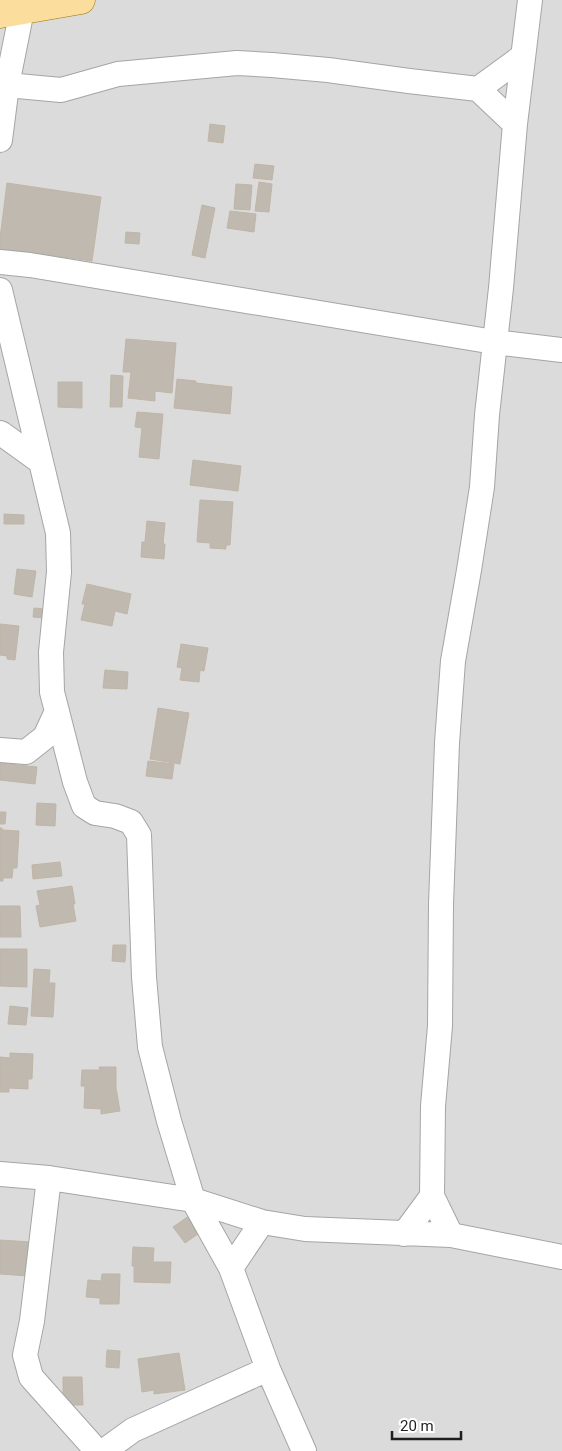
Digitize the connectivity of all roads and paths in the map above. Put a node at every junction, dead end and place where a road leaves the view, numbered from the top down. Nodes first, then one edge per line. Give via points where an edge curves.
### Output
1 (81, 0) edge
2 (530, 0) edge
3 (11, 12) edge
4 (523, 56) junction
5 (4, 85) edge
6 (478, 88) junction
7 (515, 124) junction
8 (0, 140) edge
9 (0, 262) edge
10 (0, 290) edge
11 (494, 342) junction
12 (562, 350) edge
13 (0, 434) edge
14 (41, 462) junction
15 (57, 711) junction
16 (0, 750) edge
17 (26, 752) junction
18 (68, 756) junction
19 (0, 1174) edge
20 (49, 1178) junction
21 (432, 1196) junction
22 (192, 1200) junction
23 (262, 1222) junction
24 (404, 1234) junction
25 (450, 1235) junction
26 (562, 1257) edge
27 (231, 1268) junction
28 (268, 1369) junction
29 (97, 1451) edge
30 (104, 1451) edge
31 (304, 1451) edge

1 - 3 main road
2 - 4 street
3 - 5 street
4 - 6 street
4 - 7 street
5 - 6 street via 61,90 118,74 237,63
5 - 8 street
6 - 7 street
7 - 11 street
9 - 11 street
10 - 14 street
11 - 12 street
11 - 21 street via 482,487 453,660 447,743
13 - 14 street
14 - 15 street via 58,532 59,572 51,652 52,692
15 - 17 street via 45,737
15 - 18 street
16 - 17 street
17 - 18 street
18 - 22 street via 84,806 95,813 131,822 139,835 150,1047
19 - 20 street
20 - 22 street
20 - 29 street via 25,1355 31,1377
21 - 24 street
21 - 25 street
22 - 23 street
22 - 27 street
23 - 24 street via 305,1229
23 - 27 street
24 - 25 street
25 - 26 street
27 - 28 street
28 - 30 street via 134,1430
28 - 31 street

